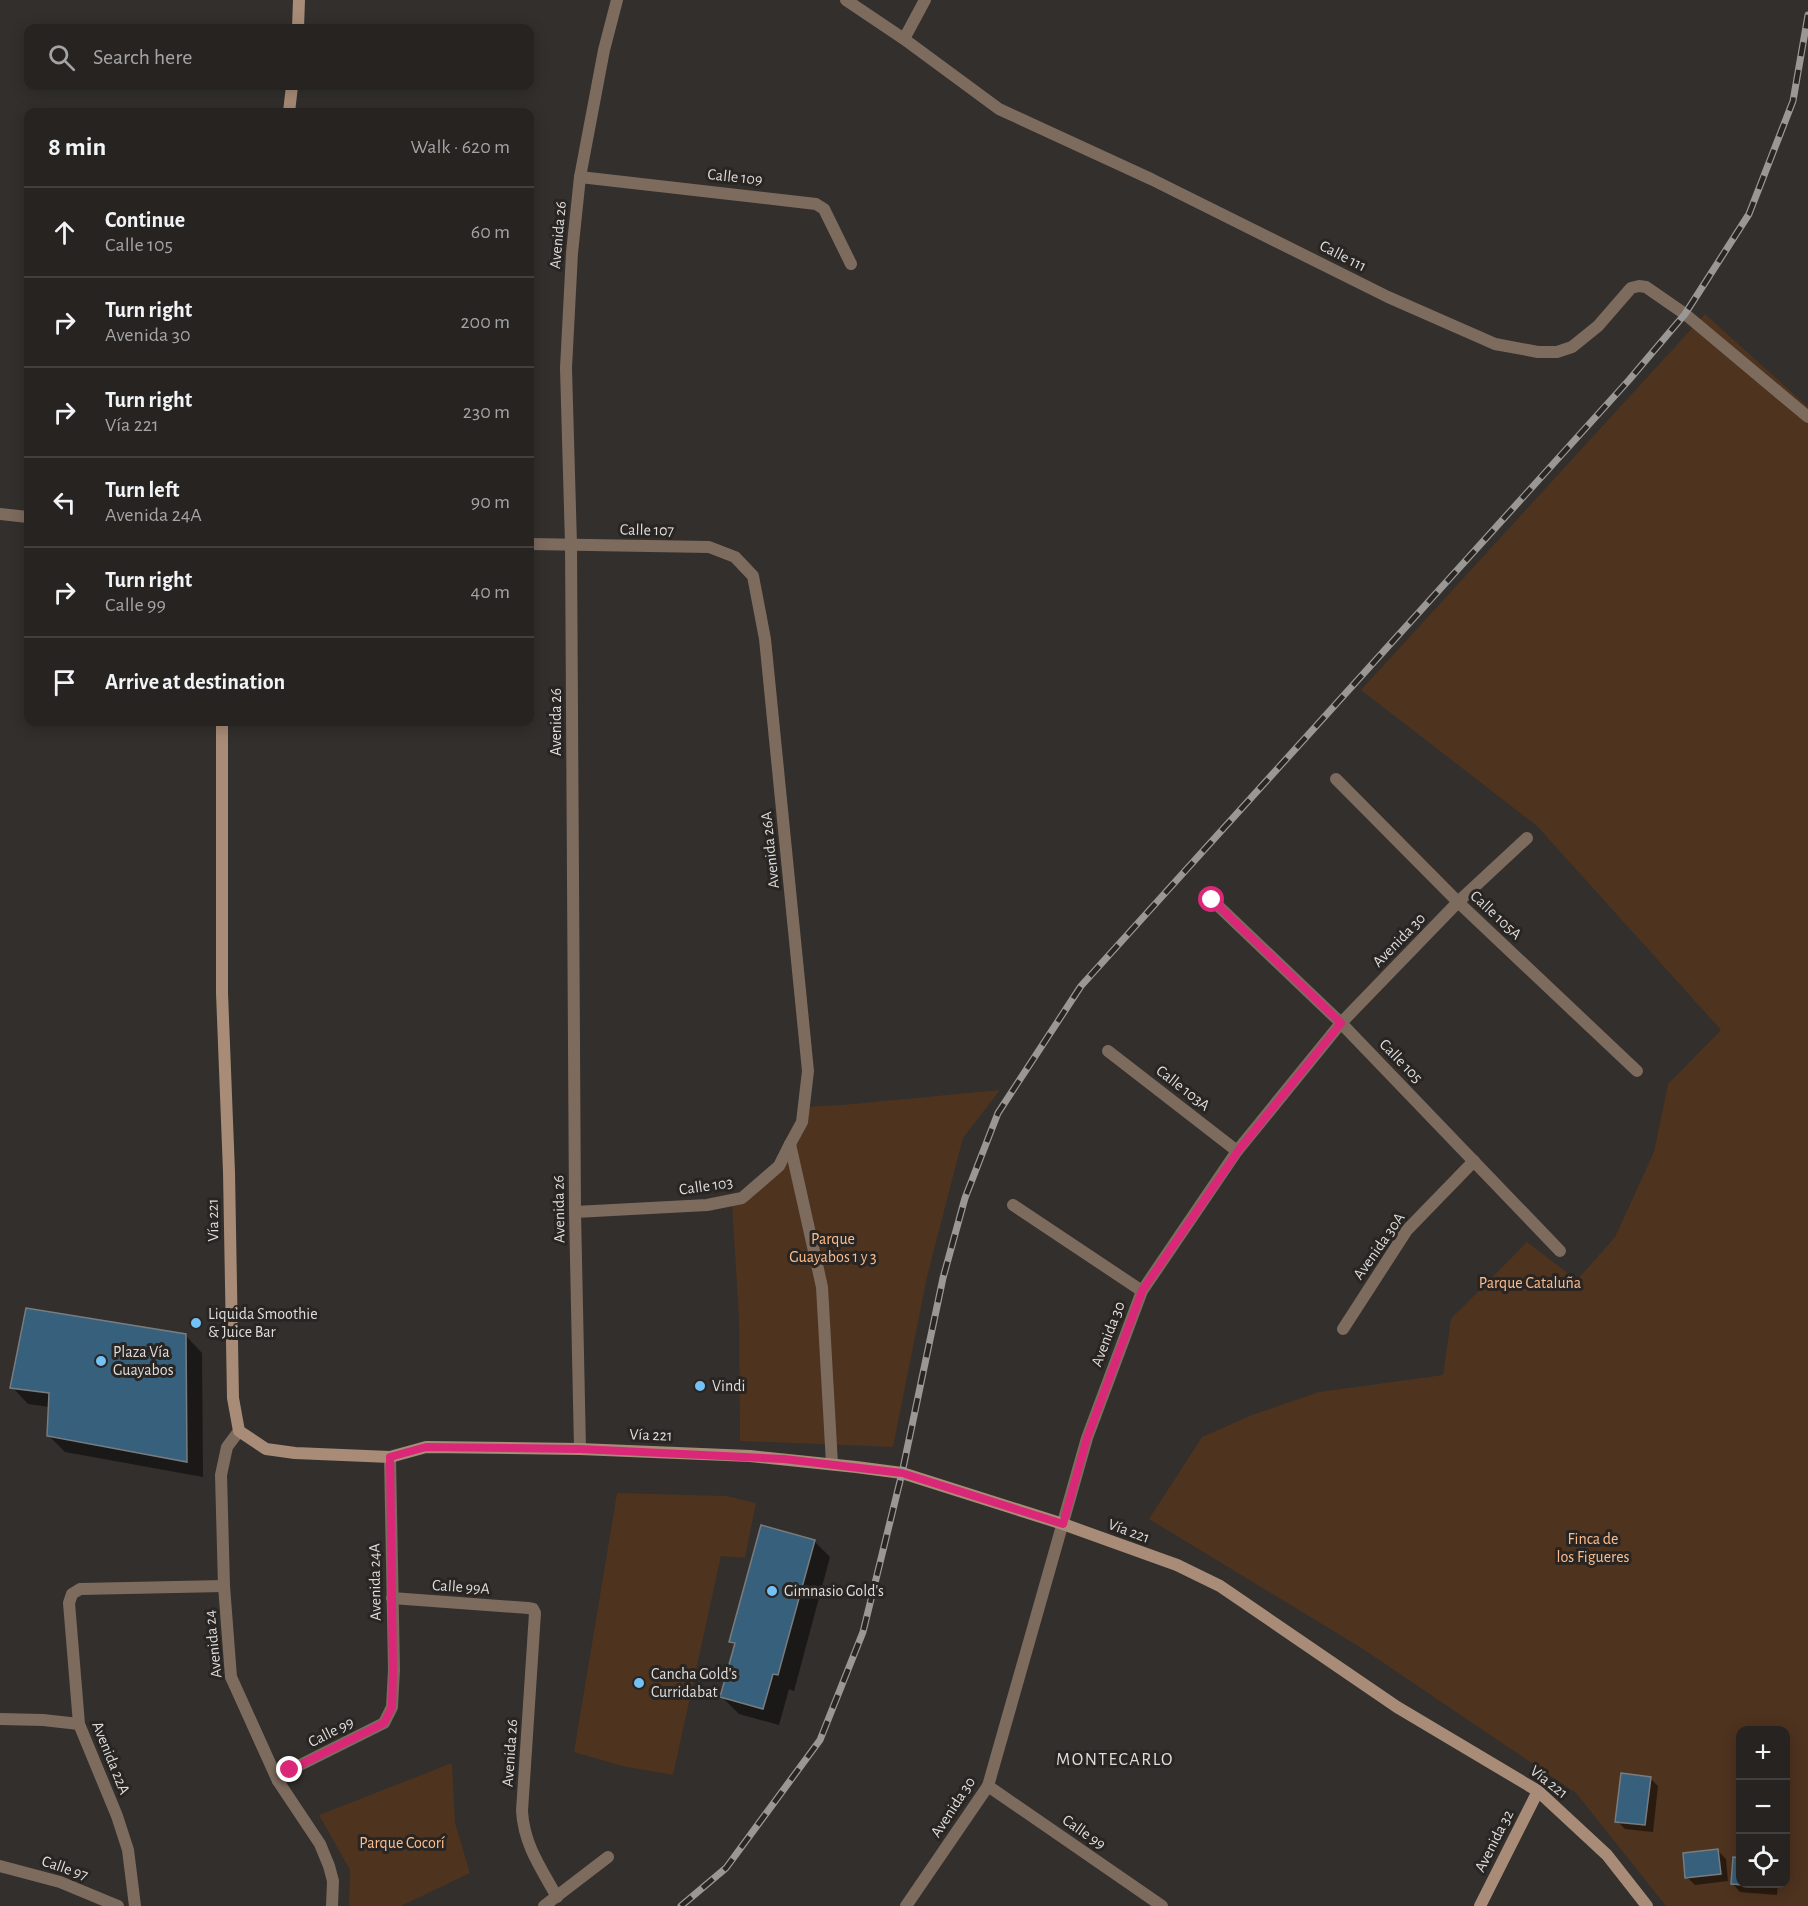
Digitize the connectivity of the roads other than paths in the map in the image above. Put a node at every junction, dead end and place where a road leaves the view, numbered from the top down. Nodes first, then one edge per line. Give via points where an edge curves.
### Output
1 (299, 0) edge
2 (617, 0) edge
3 (846, 0) edge
4 (925, 0) edge
5 (298, 24) edge
6 (904, 39) junction
7 (292, 90) edge
8 (289, 108) edge
9 (580, 177) junction
10 (851, 264) dead end
11 (1808, 417) edge
12 (0, 514) edge
13 (24, 517) edge
14 (534, 544) edge
15 (571, 544) junction
16 (753, 576) joint
17 (222, 726) edge
18 (1336, 779) dead end
19 (1527, 838) dead end
20 (1212, 900) dead end
21 (1458, 902) junction
22 (1341, 1023) junction
23 (1108, 1051) dead end
24 (1637, 1071) dead end
25 (802, 1122) joint
26 (790, 1144) junction
27 (1238, 1151) junction
28 (1474, 1161) junction
29 (1013, 1205) dead end
30 (575, 1212) junction
31 (1560, 1251) dead end
32 (1142, 1291) junction
33 (1343, 1329) dead end
34 (239, 1431) junction
35 (580, 1449) junction
36 (390, 1457) junction
37 (832, 1464) junction
38 (1063, 1524) junction
39 (224, 1586) junction
40 (392, 1598) junction
41 (528, 1608) joint
42 (392, 1707) joint
43 (0, 1719) edge
44 (79, 1724) junction
45 (278, 1781) junction
46 (988, 1786) junction
47 (1538, 1791) junction
48 (608, 1857) dead end
49 (0, 1866) edge
50 (557, 1897) junction
51 (118, 1906) edge
52 (135, 1906) edge
53 (333, 1906) edge
54 (544, 1906) edge
55 (906, 1906) edge
56 (1162, 1906) edge
57 (1480, 1906) edge
58 (1647, 1906) edge

1 - 5 main road
2 - 9 street, Avenida 26
3 - 6 street, Calle 111
4 - 6 street
6 - 11 street, Calle 111 via 999,109 1151,179 1388,297 1495,344 1538,352 1572,347 1598,326 1631,288 1646,288 1743,360
7 - 8 main road
9 - 10 street, Calle 109 via 816,204 824,209
9 - 15 street, Avenida 26 via 566,368
12 - 13 street
14 - 15 street, Calle 107
15 - 16 street, Calle 107 via 709,547 735,557
15 - 30 street, Avenida 26
16 - 25 street, Avenida 26A via 765,639 808,1071
17 - 34 main road, Vía 221 via 222,993 233,1398
18 - 21 street, Calle 105A
19 - 21 street, Avenida 30
20 - 22 street, Calle 105
21 - 22 street, Avenida 30
21 - 24 street, Calle 105A
22 - 27 street, Avenida 30
22 - 28 street, Calle 105
23 - 27 street, Calle 103A
25 - 26 street, Calle 103
26 - 30 street, Calle 103 via 779,1166 742,1198 707,1205
26 - 37 street via 822,1287
27 - 32 street, Avenida 30
28 - 31 street, Calle 105
28 - 33 street, Avenida 30A via 1407,1230
29 - 32 street
30 - 35 street, Avenida 26
32 - 38 street, Avenida 30 via 1087,1438
34 - 36 main road, Vía 221 via 266,1449
34 - 39 street, Avenida 24 via 226,1448 221,1475
35 - 36 main road, Vía 221 via 426,1447
35 - 37 main road, Vía 221 via 750,1456
36 - 40 street, Avenida 24A
37 - 38 main road, Vía 221 via 902,1473
38 - 46 street, Avenida 30
38 - 47 main road, Vía 221 via 1220,1586 1397,1707
39 - 44 street, Avenida 22A via 80,1588 72,1594 69,1603
39 - 45 street, Avenida 24 via 231,1677
40 - 41 street, Calle 99A
40 - 42 street, Avenida 24A
41 - 50 street, Avenida 26 via 535,1613 523,1828 527,1843
42 - 45 street, Calle 99 via 384,1723 290,1770
43 - 44 street
44 - 52 street, Avenida 22A via 128,1850
45 - 53 street, Avenida 24 via 330,1866
46 - 55 street, Avenida 30
46 - 56 street, Calle 99
47 - 57 main road, Avenida 32
47 - 58 main road, Vía 221 via 1607,1856
48 - 50 street
49 - 51 street, Calle 97 via 60,1882
50 - 54 street

